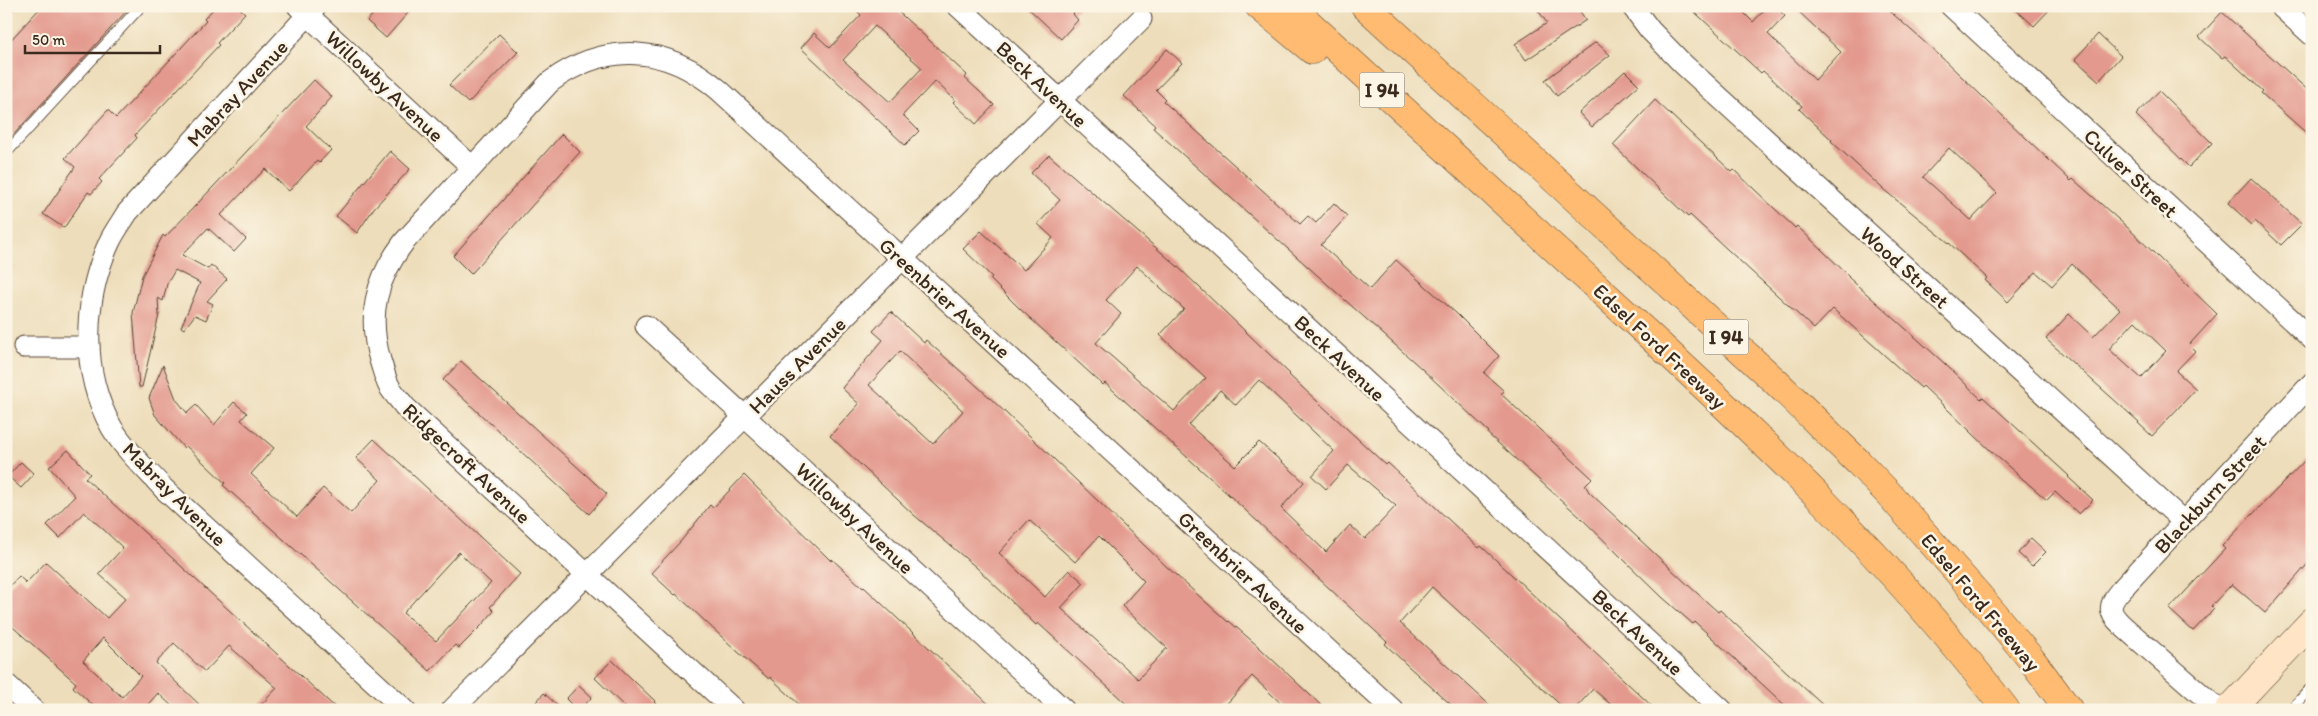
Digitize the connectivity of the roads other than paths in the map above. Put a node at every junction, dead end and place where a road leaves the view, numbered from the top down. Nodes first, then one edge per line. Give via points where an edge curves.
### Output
1 (141, 6) edge
2 (958, 6) edge
3 (1259, 6) edge
4 (1290, 6) edge
5 (1365, 6) edge
6 (1370, 6) edge
7 (1632, 6) edge
8 (1951, 6) edge
9 (2280, 6) edge
10 (307, 9) edge
11 (1140, 19) dead end
12 (2312, 35) edge
13 (1399, 37) junction
14 (1060, 100) junction
15 (6, 153) edge
16 (472, 167) junction
17 (1473, 174) junction
18 (903, 259) junction
19 (646, 326) dead end
20 (2312, 339) edge
21 (24, 347) dead end
22 (89, 347) junction
23 (2312, 383) edge
24 (746, 418) junction
25 (2184, 522) junction
26 (588, 576) junction
27 (2312, 622) edge
28 (6, 684) edge
29 (2312, 687) edge
30 (34, 710) edge
31 (405, 710) edge
32 (452, 710) edge
33 (734, 710) edge
34 (1064, 710) edge
35 (1393, 710) edge
36 (1722, 710) edge
37 (2006, 710) edge
38 (2068, 710) edge
39 (2218, 710) edge
40 (2229, 710) edge
41 (2291, 710) edge

1 - 15 lane
2 - 14 street, Beck Avenue
3 - 17 highway via 1336,70
4 - 17 highway, Edsel Ford Freeway / I 94
5 - 13 highway, Edsel Ford Freeway / I 94
6 - 13 highway
7 - 25 street, Wood Street via 1650,30 1684,64
8 - 20 street, Culver Street
9 - 12 street
10 - 16 street, Willowby Avenue
10 - 22 street, Mabray Avenue via 127,213 110,241 98,271 90,308
11 - 14 street, Hauss Avenue
13 - 38 highway, Edsel Ford Freeway / I 94 via 1776,382 1858,462 1978,595
14 - 18 street, Hauss Avenue
14 - 36 street, Beck Avenue
16 - 18 street, Greenbrier Avenue via 536,97 565,71 585,62 619,54 656,56 680,64 705,78
16 - 26 street, Ridgecroft Avenue via 392,258 381,280 374,307 377,350 389,386 405,407
17 - 37 highway, Edsel Ford Freeway / I 94 via 1807,483 1889,569
18 - 24 street, Hauss Avenue
18 - 35 street, Greenbrier Avenue
19 - 24 street, Willowby Avenue
21 - 22 street
22 - 31 street, Mabray Avenue via 99,398 130,453 164,489
23 - 25 street, Blackburn Street
24 - 26 street, Hauss Avenue
24 - 34 street, Willowby Avenue
25 - 39 street, Blackburn Street via 2110,606 2115,618 2125,628
26 - 32 street, Hauss Avenue
26 - 33 street, Ridgecroft Avenue
27 - 40 street
28 - 30 street
29 - 41 lane

